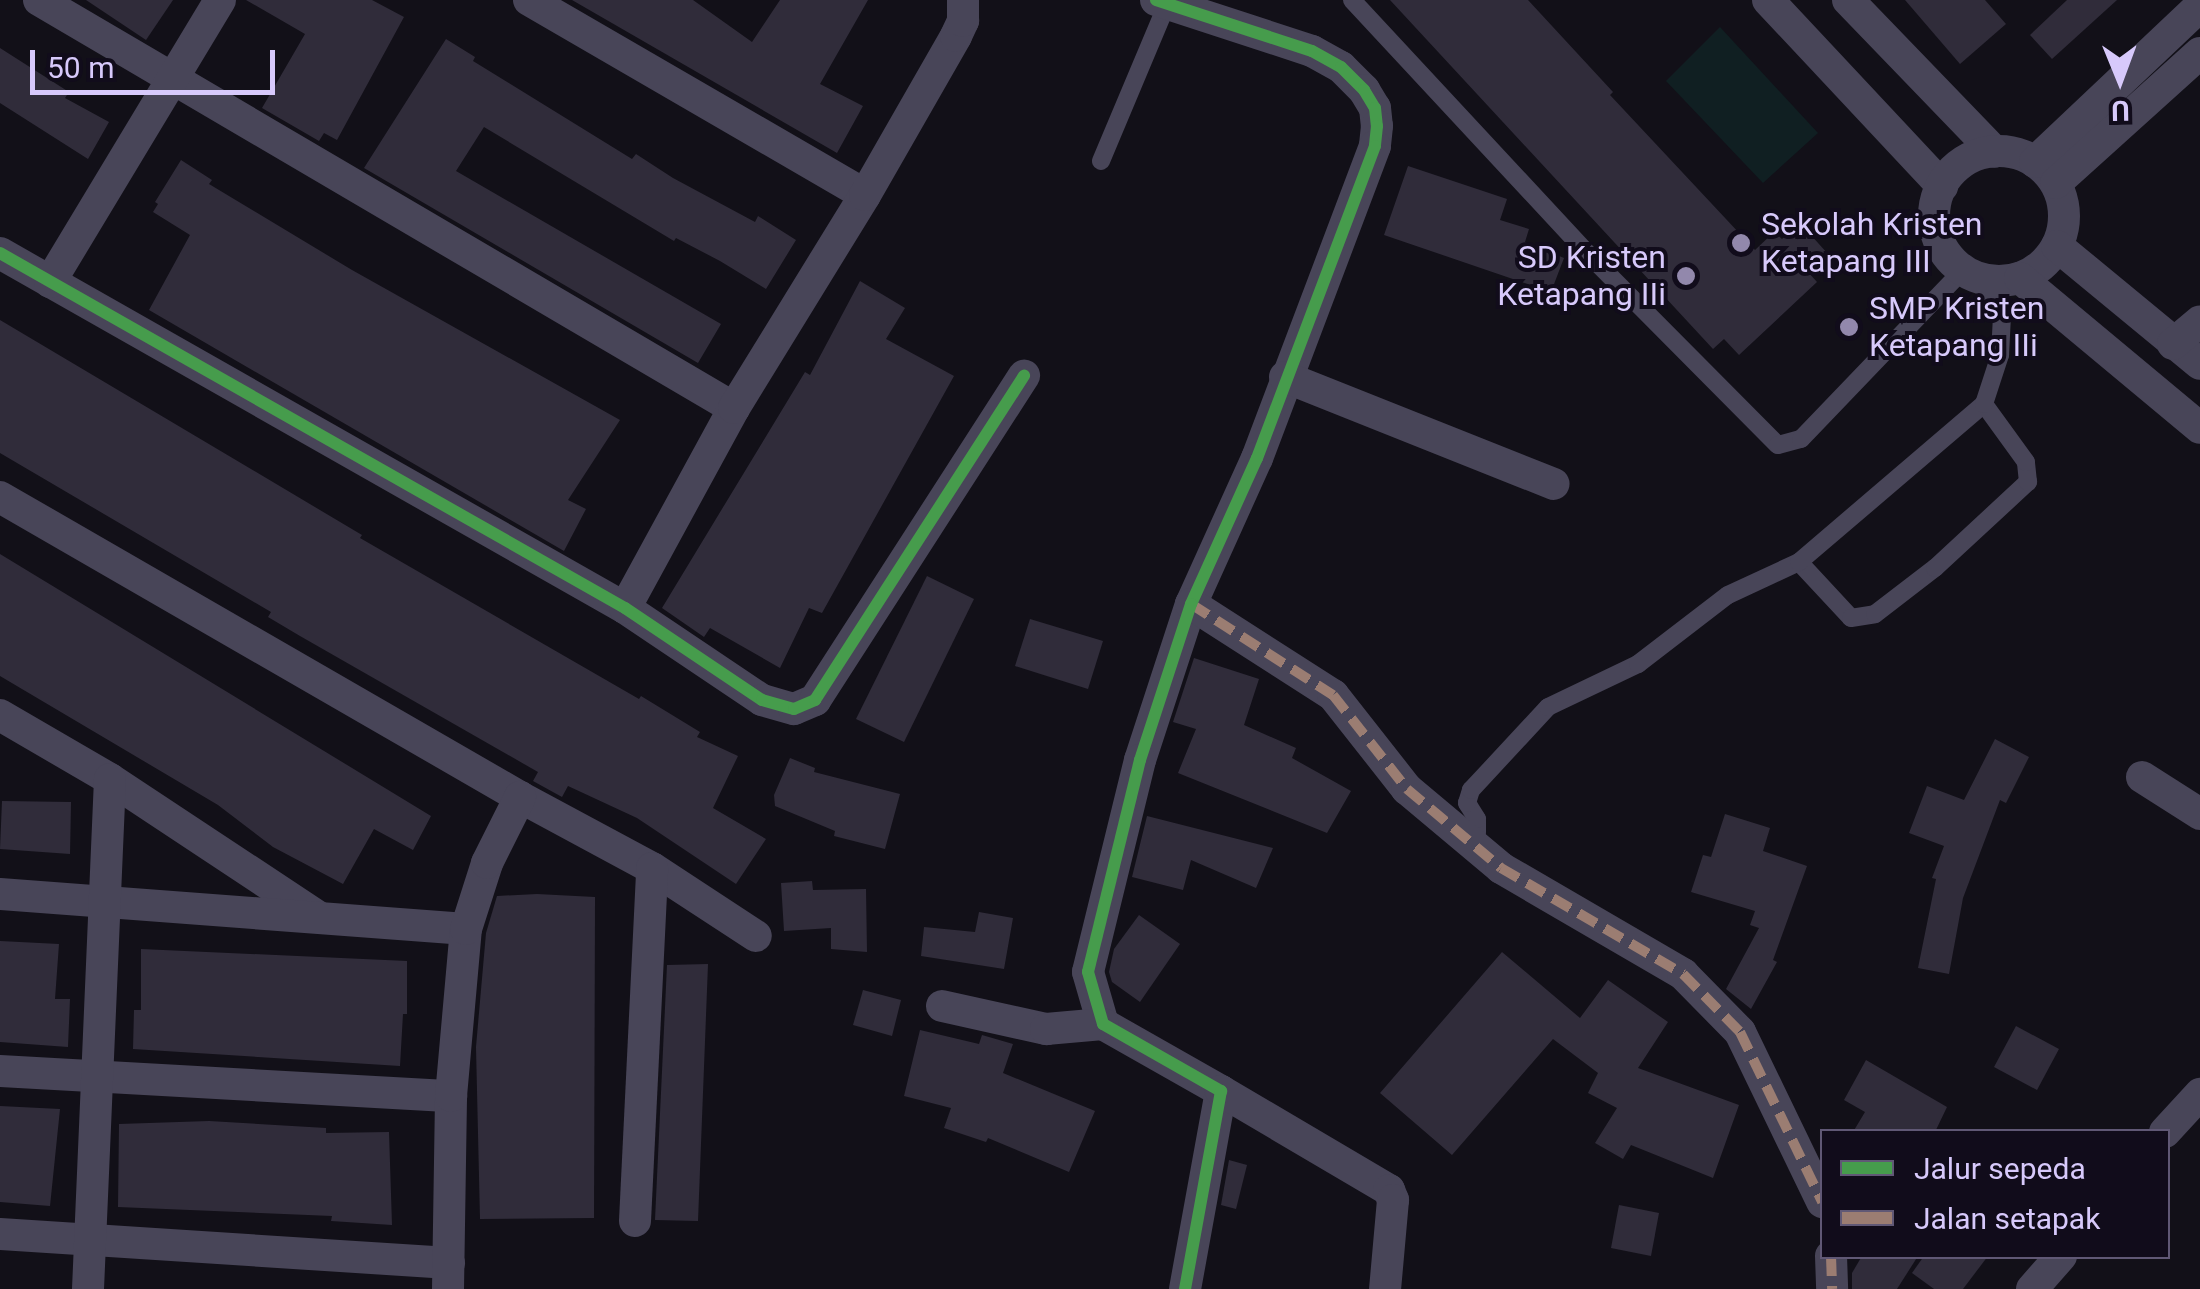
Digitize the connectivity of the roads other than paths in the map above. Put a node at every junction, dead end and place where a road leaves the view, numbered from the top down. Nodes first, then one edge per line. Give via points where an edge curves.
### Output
1 (39, 0) edge
2 (220, 0) edge
3 (529, 0) edge
4 (964, 0) edge
5 (1352, 0) edge
6 (1768, 0) edge
7 (1848, 0) edge
8 (1161, 3) edge
9 (2200, 6) edge
10 (2200, 53) edge
11 (173, 78) junction
12 (1995, 152) junction
13 (1101, 161) dead end
14 (2046, 172) junction
15 (1942, 186) junction
16 (866, 195) junction
17 (2057, 246) junction
18 (0, 253) edge
19 (1972, 274) junction
20 (2020, 278) junction
21 (50, 282) junction
22 (2200, 321) edge
23 (2173, 344) junction
24 (2200, 364) edge
25 (1024, 376) dead end
26 (1285, 377) junction
27 (1984, 404) junction
28 (734, 408) junction
29 (2200, 428) edge
30 (1554, 484) dead end
31 (0, 496) edge
32 (1798, 562) junction
33 (1190, 604) junction
34 (625, 608) junction
35 (0, 715) edge
36 (2142, 777) dead end
37 (110, 779) junction
38 (520, 797) junction
39 (2200, 814) edge
40 (1470, 842) junction
41 (652, 868) junction
42 (0, 894) edge
43 (104, 902) junction
44 (321, 918) junction
45 (466, 928) junction
46 (756, 936) dead end
47 (942, 1006) dead end
48 (1104, 1024) junction
49 (0, 1071) edge
50 (97, 1078) junction
51 (1221, 1092) junction
52 (2200, 1094) edge
53 (451, 1096) junction
54 (2168, 1129) edge
55 (1820, 1198) edge
56 (635, 1222) dead end
57 (0, 1234) edge
58 (90, 1238) junction
59 (1831, 1259) edge
60 (2057, 1259) edge
61 (449, 1276) edge
62 (88, 1289) edge
63 (1185, 1289) edge
64 (1385, 1289) edge
65 (1832, 1289) edge
66 (2032, 1289) edge

1 - 11 street
2 - 11 street
3 - 16 street
4 - 16 street via 956,36
5 - 19 lane via 1588,254 1778,445 1801,439
6 - 15 street
7 - 12 street
8 - 13 lane
8 - 26 street via 1312,50 1340,67 1375,108 1376,146
9 - 14 street
10 - 14 street
11 - 21 street
11 - 28 street
12 - 14 street
12 - 15 street via 1964,162
14 - 17 street via 2065,214
15 - 19 street via 1935,231 1950,259
16 - 28 street
17 - 20 street
17 - 23 street
18 - 21 street
19 - 20 street
19 - 27 lane via 2002,315 2000,355
20 - 29 street
21 - 34 street
22 - 23 street
23 - 24 street
25 - 34 street via 815,700 794,709 762,700
26 - 30 street
26 - 33 street via 1257,458
27 - 32 lane
27 - 32 lane via 2026,462 2028,482 1935,568 1875,614 1851,618
28 - 34 street
31 - 38 street
32 - 40 lane via 1728,595 1638,664 1548,707 1471,790 1467,802 1477,832
33 - 40 street via 1332,695 1406,788
33 - 48 street via 1140,760 1088,972
35 - 37 street
36 - 39 street
37 - 43 street
37 - 44 street
38 - 41 street
38 - 45 street via 487,863
40 - 55 street via 1501,868 1682,974 1740,1032
41 - 46 street
41 - 56 street
42 - 43 street
43 - 44 street
43 - 50 street
44 - 45 street
45 - 53 street
47 - 48 street via 1030,1027
48 - 51 street
49 - 50 street
50 - 53 street
50 - 58 street
51 - 63 street
51 - 64 street via 1389,1190
52 - 54 street
53 - 61 street
57 - 58 street
58 - 61 street
58 - 62 street
59 - 65 street
60 - 66 street

